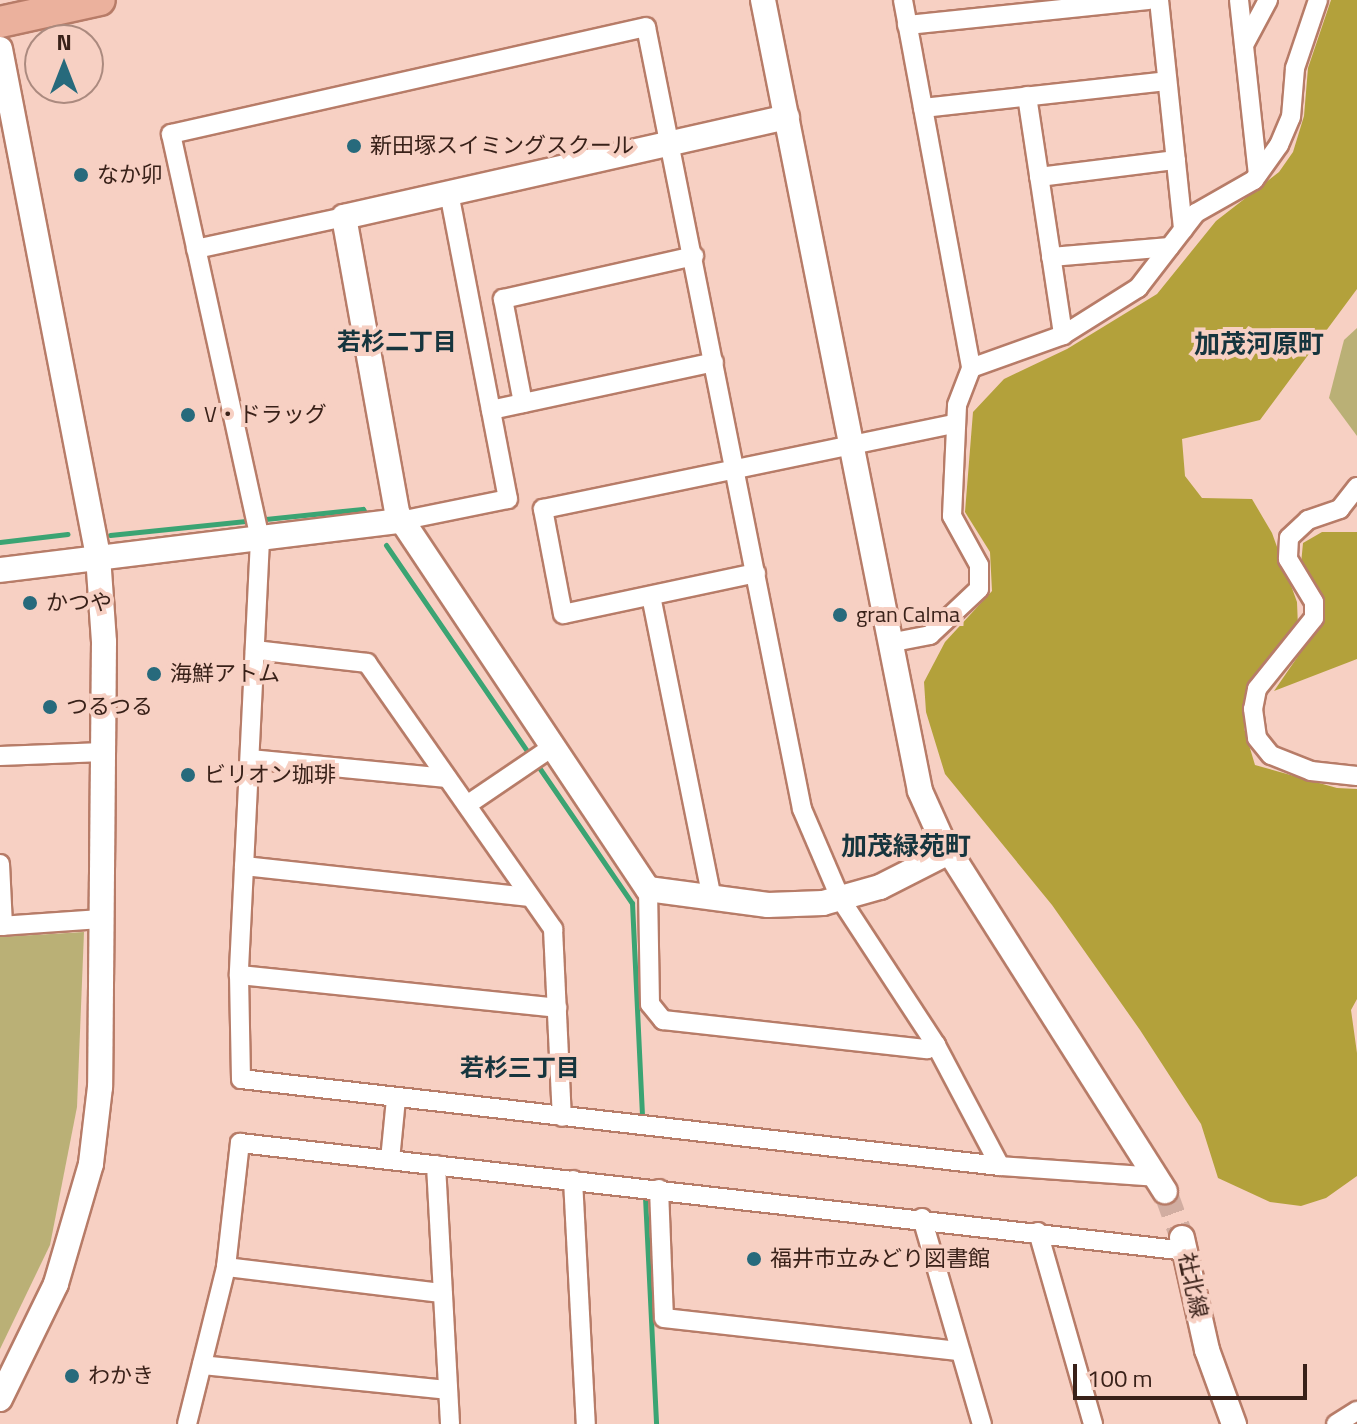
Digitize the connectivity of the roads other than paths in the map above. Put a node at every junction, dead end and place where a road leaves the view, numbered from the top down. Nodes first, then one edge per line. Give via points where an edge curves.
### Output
1 (100, 0) edge
2 (763, 0) edge
3 (903, 0) edge
4 (1149, 0) edge
5 (1159, 0) edge
6 (1239, 0) edge
7 (1268, 0) edge
8 (1318, 0) edge
9 (0, 22) edge
10 (907, 25) junction
11 (1244, 45) junction
12 (0, 49) edge
13 (1167, 81) junction
14 (1027, 96) junction
15 (923, 108) junction
16 (787, 117) junction
17 (673, 141) junction
18 (1176, 160) junction
19 (1258, 174) junction
20 (1039, 177) junction
21 (449, 192) junction
22 (344, 217) junction
23 (1183, 230) junction
24 (1170, 247) junction
25 (196, 249) junction
26 (694, 256) junction
27 (1051, 257) junction
28 (1063, 335) junction
29 (714, 362) junction
30 (971, 368) junction
31 (523, 403) junction
32 (491, 410) junction
33 (955, 424) junction
34 (850, 445) junction
35 (737, 468) junction
36 (1357, 487) edge
37 (400, 521) junction
38 (257, 526) junction
39 (98, 556) junction
40 (0, 570) edge
41 (756, 573) junction
42 (651, 596) junction
43 (889, 643) junction
44 (255, 650) junction
45 (103, 752) junction
46 (540, 755) junction
47 (0, 756) edge
48 (250, 759) junction
49 (1357, 776) edge
50 (447, 778) junction
51 (467, 805) junction
52 (949, 852) junction
53 (0, 864) edge
54 (244, 866) junction
55 (648, 889) junction
56 (530, 897) junction
57 (712, 898) junction
58 (841, 900) junction
59 (101, 919) junction
60 (1, 926) edge
61 (239, 975) junction
62 (557, 1008) junction
63 (936, 1045) junction
64 (396, 1099) junction
65 (562, 1117) junction
66 (390, 1160) junction
67 (436, 1165) junction
68 (1000, 1166) junction
69 (573, 1180) junction
70 (1161, 1184) joint
71 (659, 1189) junction
72 (922, 1218) junction
73 (1038, 1232) junction
74 (1184, 1244) joint
75 (226, 1267) junction
76 (442, 1293) junction
77 (960, 1351) junction
78 (202, 1365) junction
79 (448, 1390) junction
80 (0, 1399) edge
81 (1357, 1411) edge
82 (187, 1424) edge
83 (450, 1424) edge
84 (586, 1424) edge
85 (982, 1424) edge
86 (1093, 1424) edge
87 (1234, 1424) edge
88 (1336, 1424) edge

1 - 9 main road
2 - 16 street
3 - 10 street
4 - 10 street
5 - 13 street
6 - 11 street
7 - 11 street
8 - 19 street via 1295,68 1291,117
10 - 15 street
11 - 19 street
12 - 39 street
13 - 14 street
13 - 18 street
14 - 15 street
14 - 20 street
15 - 30 street
16 - 17 street
16 - 34 street
17 - 21 street
17 - 25 street via 646,27 438,72 171,134
17 - 26 street
18 - 20 street
18 - 23 street
19 - 23 street via 1196,213
20 - 27 street
21 - 22 street
21 - 32 street
22 - 25 street
22 - 37 street
23 - 24 street
24 - 27 street
24 - 28 street via 1138,288
25 - 38 street
26 - 29 street
26 - 31 street via 503,299
27 - 28 street
28 - 30 street
29 - 31 street
29 - 35 street
30 - 33 street
31 - 32 street
32 - 37 street via 508,499
33 - 34 street
33 - 43 street via 952,516 979,565 979,589 930,635
34 - 35 street
34 - 43 street
35 - 41 street
35 - 42 street via 543,509 563,614
36 - 49 street via 1340,509 1308,520 1289,538 1288,559 1314,602 1314,618 1257,689 1253,709 1257,738 1271,755 1311,771
37 - 38 street
37 - 46 street
38 - 39 street
38 - 44 street
39 - 40 street
39 - 45 street
41 - 42 street
41 - 58 street via 802,809
42 - 57 street
43 - 52 street via 914,770
44 - 48 street
44 - 50 street via 367,663
45 - 47 street
45 - 59 street
46 - 51 street
46 - 55 street
48 - 50 street
48 - 54 street
50 - 51 street
51 - 56 street
52 - 58 street
52 - 70 street
53 - 60 street
54 - 56 street
54 - 61 street
55 - 57 street
55 - 63 street via 650,1004 663,1020 927,1049
56 - 62 street via 553,929
57 - 58 street via 798,906
58 - 63 street
59 - 60 street
59 - 80 street via 100,1087 91,1164 56,1284
61 - 62 street
61 - 64 street via 241,1079
62 - 65 street
63 - 68 street
64 - 65 street
64 - 66 street
65 - 68 street
66 - 67 street
66 - 75 street via 240,1143
67 - 69 street
67 - 76 street
68 - 70 street
69 - 71 street
69 - 84 street
71 - 72 street
71 - 77 street via 664,1318
72 - 73 street
72 - 77 street
73 - 74 street
73 - 86 street
74 - 87 street, 社北線 via 1207,1350
75 - 76 street
75 - 78 street
76 - 79 street
77 - 85 street
78 - 79 street
78 - 82 street
79 - 83 street
81 - 88 street

